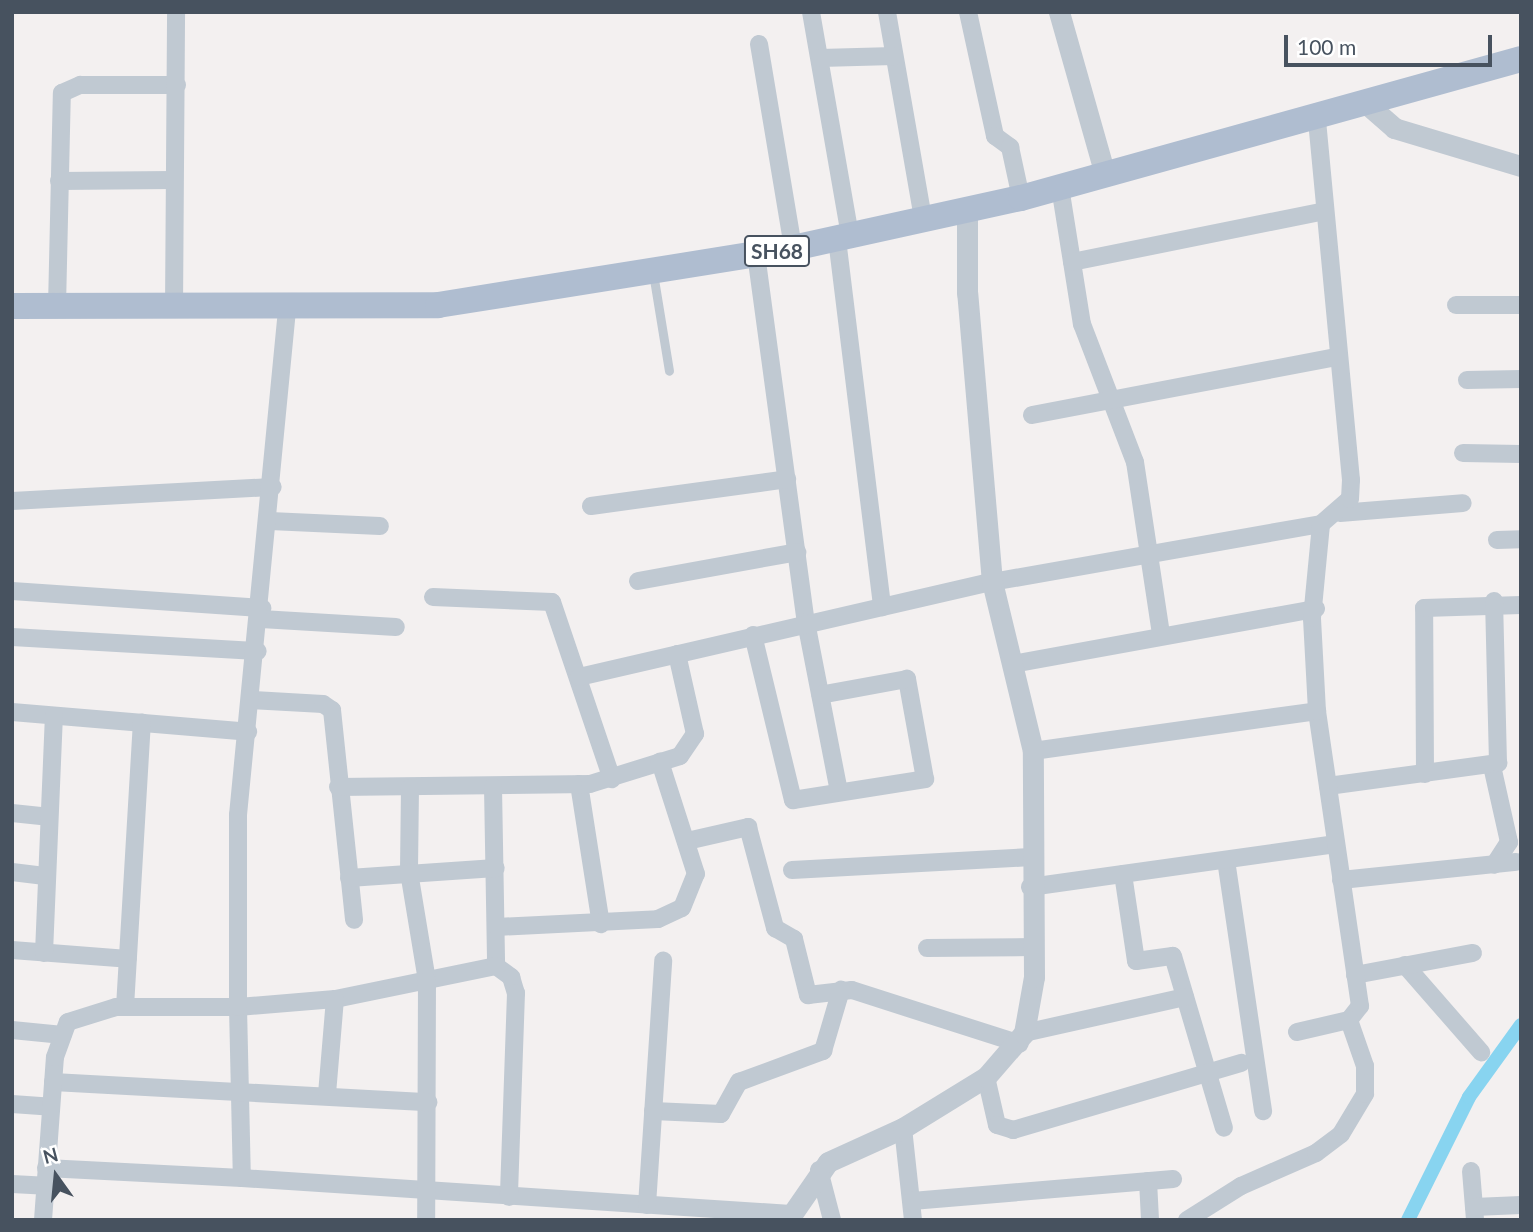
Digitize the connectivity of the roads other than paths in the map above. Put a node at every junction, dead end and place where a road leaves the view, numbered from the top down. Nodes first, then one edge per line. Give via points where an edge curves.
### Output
1 (176, 12) edge
2 (811, 12) edge
3 (887, 12) edge
4 (968, 12) edge
5 (1059, 12) edge
6 (759, 44) dead end
7 (894, 56) junction
8 (820, 58) junction
9 (1521, 59) edge
10 (177, 85) junction
11 (1368, 105) junction
12 (1317, 118) junction
13 (1521, 166) edge
14 (1104, 175) junction
15 (172, 180) junction
16 (59, 181) junction
17 (1060, 187) junction
18 (1020, 198) junction
19 (967, 211) junction
20 (1324, 211) junction
21 (923, 218) junction
22 (844, 238) junction
23 (793, 248) junction
24 (756, 254) junction
25 (1072, 262) junction
26 (652, 271) junction
27 (1456, 305) dead end
28 (1521, 305) edge
29 (12, 306) edge
30 (57, 307) junction
31 (174, 309) junction
32 (287, 310) junction
33 (1335, 357) junction
34 (669, 371) dead end
35 (1521, 379) edge
36 (1467, 380) dead end
37 (1110, 400) junction
38 (1032, 415) dead end
39 (1463, 453) dead end
40 (1521, 454) edge
41 (787, 480) junction
42 (273, 487) junction
43 (12, 501) edge
44 (1463, 503) dead end
45 (591, 506) dead end
46 (1340, 513) junction
47 (270, 521) junction
48 (1321, 524) junction
49 (380, 526) dead end
50 (1521, 539) edge
51 (1497, 540) dead end
52 (797, 552) junction
53 (1149, 554) junction
54 (638, 581) dead end
55 (992, 582) junction
56 (12, 591) edge
57 (433, 597) dead end
58 (1494, 601) junction
59 (1521, 605) edge
60 (882, 607) junction
61 (1316, 610) junction
62 (262, 614) junction
63 (806, 622) junction
64 (396, 627) dead end
65 (1161, 633) junction
66 (753, 635) junction
67 (12, 637) edge
68 (258, 651) junction
69 (677, 654) junction
70 (1012, 664) junction
71 (579, 677) junction
72 (820, 695) junction
73 (252, 700) junction
74 (1317, 711) junction
75 (12, 712) edge
76 (54, 716) junction
77 (142, 723) junction
78 (248, 732) junction
79 (1034, 751) junction
80 (660, 762) junction
81 (1492, 766) junction
82 (1425, 774) junction
83 (612, 779) junction
84 (579, 784) junction
85 (1328, 786) junction
86 (493, 787) junction
87 (338, 788) junction
88 (410, 788) junction
89 (839, 792) junction
90 (12, 813) edge
91 (48, 817) junction
92 (687, 841) junction
93 (1336, 844) junction
94 (1031, 857) junction
95 (1226, 860) junction
96 (1516, 862) dead end
97 (1494, 865) junction
98 (496, 868) junction
99 (792, 870) dead end
100 (12, 872) edge
101 (409, 872) junction
102 (1123, 874) junction
103 (45, 876) junction
104 (349, 878) junction
105 (1341, 880) junction
106 (1030, 887) junction
107 (354, 920) dead end
108 (601, 924) junction
109 (497, 927) junction
110 (1033, 947) junction
111 (927, 948) dead end
112 (12, 950) edge
113 (44, 953) junction
114 (1473, 953) dead end
115 (128, 959) junction
116 (663, 961) dead end
117 (1405, 965) junction
118 (496, 966) junction
119 (1355, 975) junction
120 (427, 981) junction
121 (841, 990) junction
122 (1185, 997) junction
123 (335, 999) junction
124 (125, 1007) junction
125 (238, 1007) junction
126 (1349, 1020) junction
127 (12, 1030) edge
128 (1297, 1032) dead end
129 (63, 1035) junction
130 (1022, 1038) junction
131 (1481, 1052) dead end
132 (1241, 1063) dead end
133 (1208, 1073) junction
134 (986, 1077) junction
135 (53, 1082) junction
136 (238, 1087) junction
137 (327, 1094) junction
138 (428, 1102) junction
139 (12, 1104) edge
140 (51, 1107) junction
141 (653, 1111) junction
142 (1262, 1111) dead end
143 (903, 1128) junction
144 (1224, 1128) dead end
145 (819, 1170) junction
146 (1471, 1171) dead end
147 (46, 1177) junction
148 (242, 1178) junction
149 (1173, 1178) dead end
150 (1148, 1181) junction
151 (12, 1184) edge
152 (429, 1192) junction
153 (509, 1197) junction
154 (912, 1201) junction
155 (647, 1205) junction
156 (1521, 1205) edge
157 (1474, 1213) edge
158 (790, 1217) edge
159 (43, 1220) edge
160 (426, 1220) edge
161 (832, 1220) edge
162 (914, 1220) edge
163 (1150, 1220) edge
164 (1187, 1220) edge

1 - 10 street
2 - 8 street
3 - 7 street
4 - 18 street via 995,136 1010,148
5 - 14 street
6 - 23 street
7 - 8 street
7 - 21 street
8 - 22 street
9 - 11 main road, SH68
10 - 15 street
10 - 16 street via 65,89
11 - 12 main road, SH68
11 - 13 street via 1394,128
12 - 14 main road, SH68
12 - 20 street
14 - 17 main road, SH68
15 - 16 street
15 - 31 street
16 - 30 street
17 - 18 main road, SH68
17 - 25 street
18 - 19 main road, SH68
19 - 21 main road, SH68
19 - 55 street via 967,293
20 - 25 street
20 - 33 street
21 - 22 main road, SH68
22 - 23 main road, SH68
22 - 60 street
23 - 24 main road, SH68
24 - 26 main road, SH68
24 - 41 street
25 - 37 street via 1082,324
26 - 32 main road, SH68 via 438,305
26 - 34 lane
27 - 28 street
29 - 30 main road, SH68
30 - 31 main road, SH68
31 - 32 main road, SH68
32 - 42 street
33 - 37 street
33 - 46 street via 1351,480 1350,499
35 - 36 street
37 - 38 street
37 - 53 street via 1135,461
39 - 40 street
41 - 45 street
41 - 52 street
42 - 43 street
42 - 47 street
44 - 46 street
46 - 48 street
47 - 49 street
47 - 62 street
48 - 53 street
48 - 61 street
50 - 51 street
52 - 54 street
52 - 63 street
53 - 55 street
53 - 65 street
55 - 60 street
55 - 70 street
56 - 62 street
57 - 71 street via 552,602
58 - 59 street
58 - 81 street via 1501,750
58 - 82 street via 1424,608
60 - 63 street
61 - 65 street
61 - 74 street
62 - 64 street
62 - 68 street
63 - 66 street
63 - 72 street
65 - 70 street
66 - 69 street
66 - 89 street via 791,797
67 - 68 street
68 - 73 street
69 - 71 street
69 - 80 street via 694,744
70 - 79 street
71 - 83 street
72 - 89 street
72 - 89 street via 903,677 915,710 925,779
73 - 78 street
73 - 87 street via 328,705
74 - 79 street
74 - 85 street
75 - 76 street
76 - 77 street
76 - 91 street
77 - 78 street
77 - 115 street
78 - 125 street via 235,863
79 - 94 street
80 - 83 street
80 - 92 street
81 - 82 street
81 - 97 street via 1509,842
82 - 85 street
83 - 84 street
84 - 86 street
84 - 108 street
85 - 93 street
86 - 88 street
86 - 98 street
87 - 88 street
87 - 104 street
88 - 101 street
90 - 91 street
91 - 103 street
92 - 108 street via 697,881 682,908 658,919
92 - 121 street via 748,827 775,928 796,943 804,991
93 - 95 street
93 - 105 street
94 - 99 street
94 - 106 street
95 - 102 street
95 - 142 street
96 - 97 street
97 - 105 street
98 - 101 street
98 - 109 street
100 - 103 street
101 - 104 street
101 - 120 street
102 - 106 street
102 - 122 street via 1136,961 1173,956
103 - 113 street
104 - 107 street
105 - 119 street
106 - 110 street
108 - 109 street
109 - 118 street
110 - 111 street
110 - 130 street
112 - 113 street
113 - 115 street
114 - 117 street
115 - 124 street
116 - 141 street
117 - 119 street
117 - 131 street
118 - 120 street
118 - 153 street via 511,977 516,993
119 - 126 street via 1360,1006
120 - 123 street
120 - 138 street
121 - 130 street
121 - 141 street via 823,1051 738,1082 721,1114
122 - 130 street
122 - 133 street
123 - 125 street
123 - 137 street
124 - 125 street
124 - 129 street via 68,1022
125 - 136 street
126 - 128 street
126 - 164 street via 1364,1066 1365,1094 1340,1134 1316,1153 1241,1185
127 - 129 street
129 - 135 street
130 - 134 street
132 - 133 street
133 - 134 street via 1013,1130 998,1125
133 - 144 street
134 - 143 street
135 - 136 street
135 - 140 street
136 - 137 street
136 - 148 street
137 - 138 street
138 - 152 street
139 - 140 street
140 - 147 street
141 - 155 street
143 - 145 street
143 - 154 street
145 - 158 street
145 - 161 street
146 - 157 street
147 - 148 street
147 - 151 street
147 - 159 street
148 - 152 street
149 - 150 street
150 - 154 street
150 - 163 street
152 - 153 street
152 - 160 street
153 - 155 street
154 - 162 street
155 - 158 street
156 - 157 street

